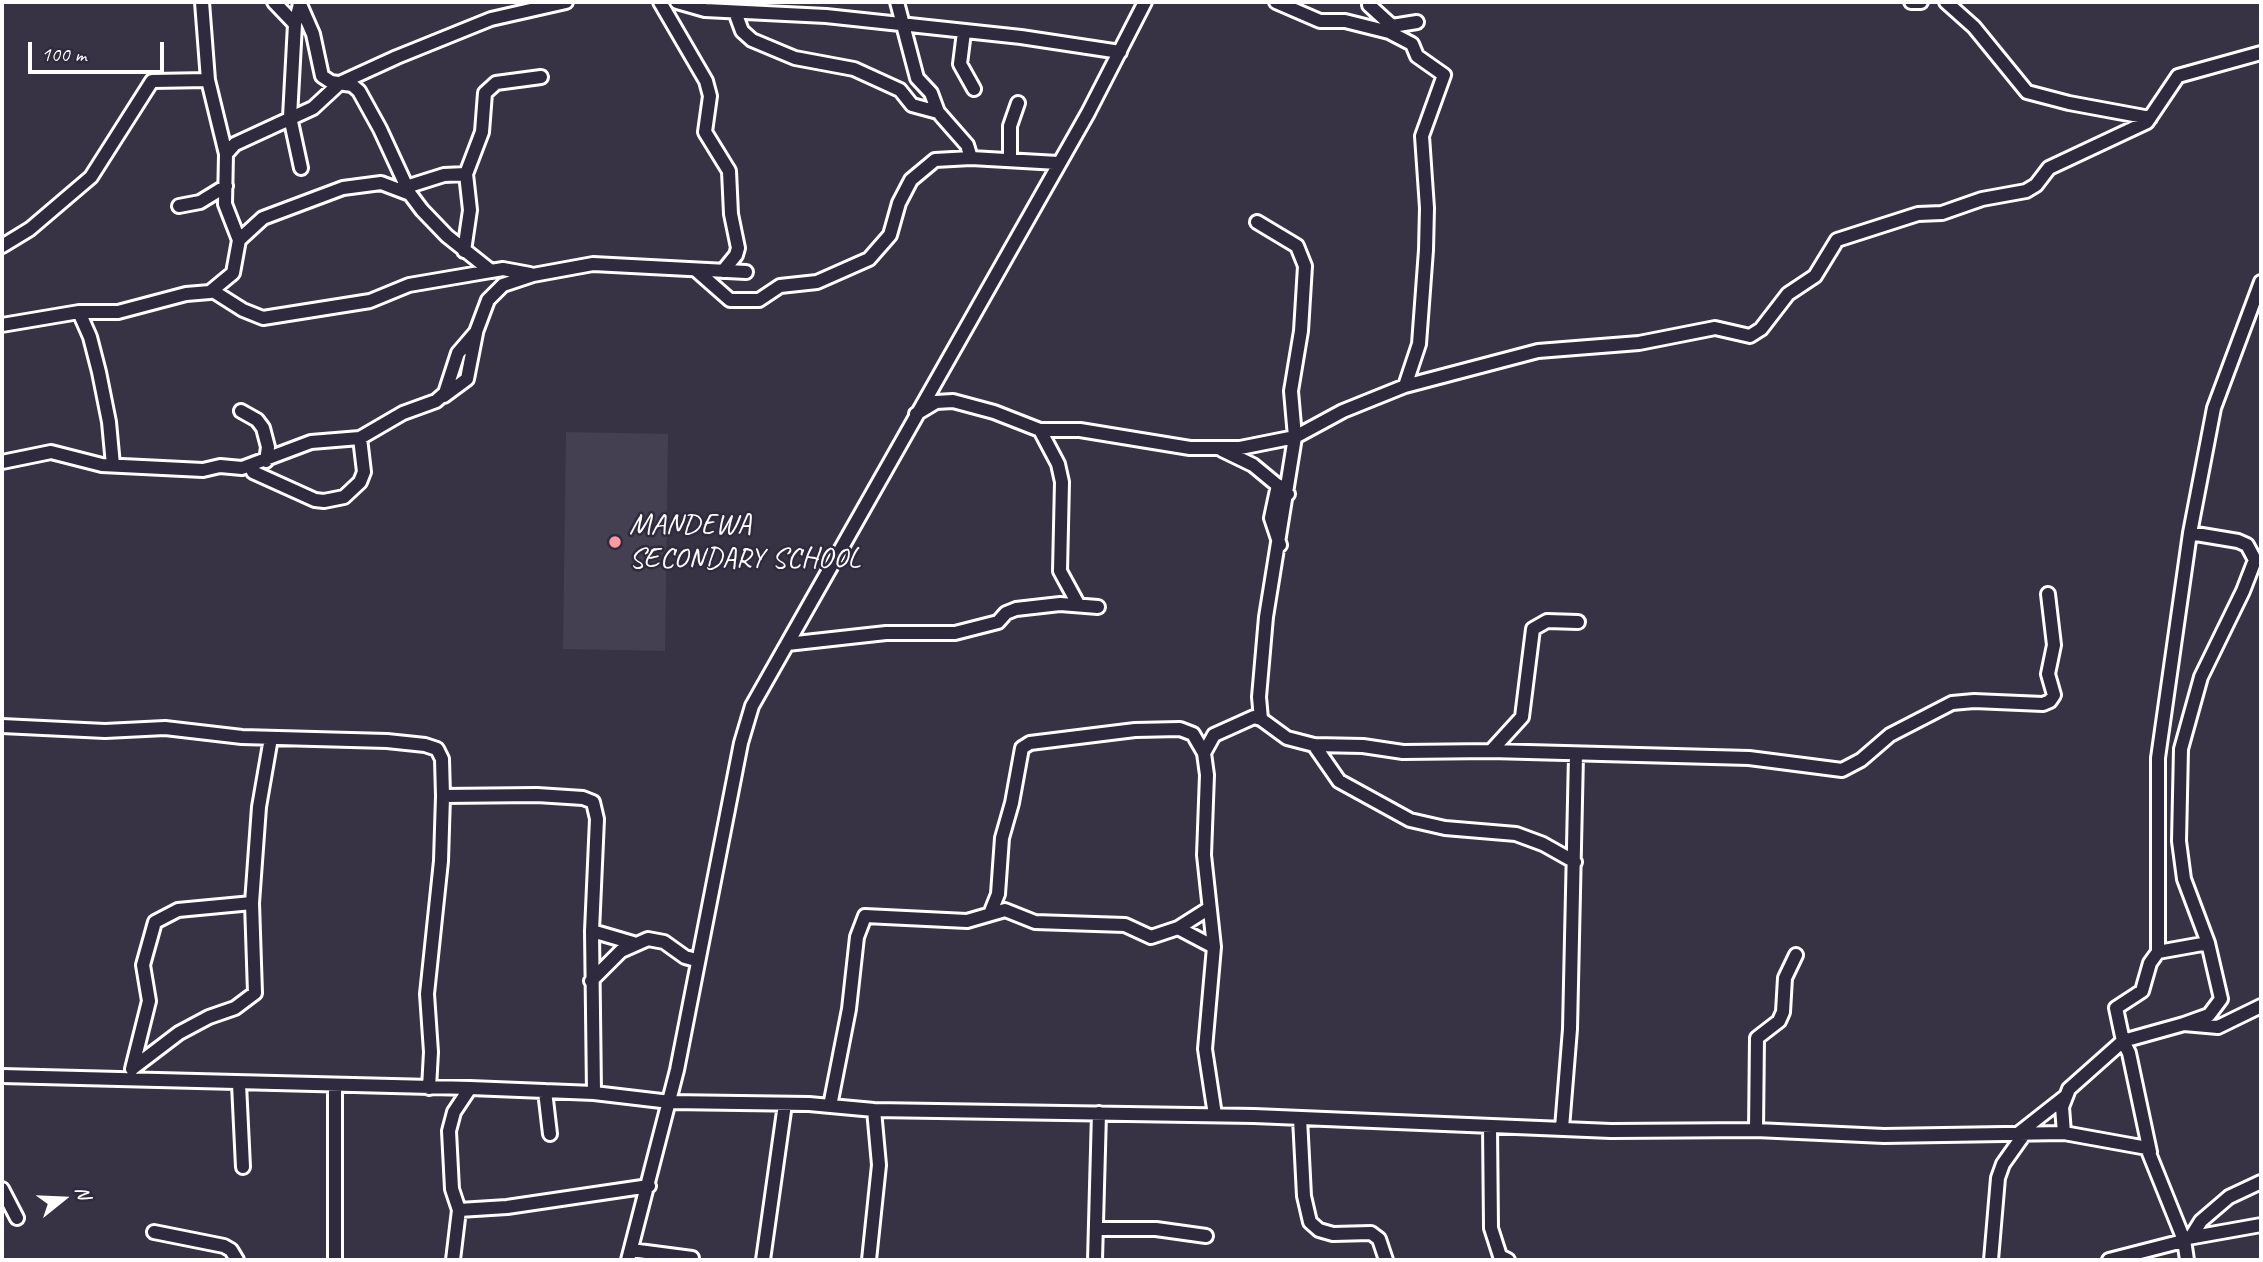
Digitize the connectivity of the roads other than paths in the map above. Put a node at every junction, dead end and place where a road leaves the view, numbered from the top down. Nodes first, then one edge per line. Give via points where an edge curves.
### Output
1 (202, 2) edge
2 (274, 2) edge
3 (566, 2) edge
4 (660, 2) edge
5 (677, 2) edge
6 (897, 2) edge
7 (1145, 2) edge
8 (1276, 2) edge
9 (1911, 2) edge
10 (1921, 2) edge
11 (1946, 2) edge
12 (299, 3) edge
13 (1370, 4) edge
14 (731, 8) edge
15 (1345, 21) junction
16 (1417, 22) dead end
17 (295, 24) junction
18 (904, 26) junction
19 (964, 32) junction
20 (1120, 52) junction
21 (2261, 53) edge
22 (541, 77) dead end
23 (208, 79) junction
24 (340, 83) junction
25 (974, 89) dead end
26 (1018, 103) dead end
27 (938, 112) junction
28 (290, 117) junction
29 (2150, 118) junction
30 (226, 154) junction
31 (971, 158) junction
32 (1010, 159) junction
33 (1058, 163) junction
34 (301, 168) dead end
35 (466, 174) junction
36 (226, 186) junction
37 (408, 191) junction
38 (179, 206) dead end
39 (1257, 222) dead end
40 (239, 240) junction
41 (2, 246) edge
42 (464, 251) junction
43 (491, 271) junction
44 (697, 271) junction
45 (723, 271) junction
46 (746, 272) dead end
47 (533, 275) junction
48 (2261, 282) edge
49 (213, 291) junction
50 (79, 312) junction
51 (2, 325) edge
52 (1405, 386) junction
53 (241, 411) dead end
54 (916, 414) junction
55 (1040, 430) junction
56 (1295, 437) junction
57 (360, 438) junction
58 (1219, 448) junction
59 (266, 461) junction
60 (2, 462) edge
61 (113, 465) junction
62 (253, 472) dead end
63 (1278, 485) junction
64 (1288, 494) junction
65 (2190, 533) junction
66 (1280, 545) junction
67 (2048, 594) dead end
68 (1078, 604) junction
69 (1098, 607) dead end
70 (1578, 622) dead end
71 (786, 644) junction
72 (1261, 719) junction
73 (2, 726) edge
74 (271, 738) junction
75 (1314, 745) junction
76 (1491, 751) junction
77 (1204, 753) junction
78 (1576, 755) junction
79 (443, 796) junction
80 (1574, 862) junction
81 (252, 903) junction
82 (1208, 909) junction
83 (989, 915) junction
84 (1178, 928) junction
85 (592, 931) junction
86 (634, 943) junction
87 (2208, 943) junction
88 (1214, 947) junction
89 (2158, 952) junction
90 (1796, 955) dead end
91 (696, 960) junction
92 (591, 981) junction
93 (2261, 1006) edge
94 (2184, 1024) junction
95 (2123, 1041) junction
96 (131, 1074) junction
97 (2, 1076) edge
98 (239, 1084) junction
99 (335, 1086) junction
100 (429, 1088) junction
101 (470, 1088) junction
102 (545, 1091) junction
103 (594, 1093) junction
104 (2066, 1096) junction
105 (670, 1102) junction
106 (786, 1104) junction
107 (830, 1106) junction
108 (874, 1110) junction
109 (1099, 1113) junction
110 (1215, 1115) junction
111 (1300, 1118) junction
112 (1490, 1126) junction
113 (1562, 1128) junction
114 (1756, 1130) junction
115 (2022, 1133) junction
116 (2064, 1133) junction
117 (550, 1134) dead end
118 (2150, 1152) junction
119 (243, 1167) dead end
120 (2261, 1182) edge
121 (649, 1186) junction
122 (2, 1189) edge
123 (459, 1210) junction
124 (17, 1218) dead end
125 (2261, 1225) edge
126 (1098, 1229) junction
127 (154, 1232) dead end
128 (1206, 1236) dead end
129 (2186, 1239) junction
130 (629, 1255) edge
131 (692, 1258) dead end
132 (1500, 1259) edge
133 (237, 1260) edge
134 (335, 1260) edge
135 (453, 1260) edge
136 (763, 1260) edge
137 (869, 1260) edge
138 (1095, 1260) edge
139 (1386, 1260) edge
140 (1991, 1260) edge
141 (2109, 1260) edge
142 (2187, 1260) edge

1 - 23 street
2 - 17 street
3 - 24 street via 491,19
4 - 45 street via 706,81 710,96 705,132 729,171 738,248
5 - 14 street via 705,10
6 - 18 street
7 - 20 street
8 - 15 street via 1320,21
9 - 10 street
11 - 29 street via 1974,27 2027,92
12 - 17 street
12 - 24 street via 316,45 320,72 326,80
13 - 15 street
13 - 16 street via 1392,26
14 - 18 street
14 - 27 street via 742,31 757,43 795,58 854,69 900,90 912,105
15 - 52 street via 1408,42 1417,56 1444,75 1422,136 1426,250 1419,344
17 - 28 street
18 - 19 street
18 - 27 street via 917,78 931,93
19 - 20 street
19 - 25 street via 960,64
20 - 33 street
21 - 29 street via 2178,76
22 - 35 street via 488,88 482,132
23 - 30 street
23 - 41 street via 152,81 91,177 30,229
24 - 28 street via 313,107
24 - 37 street via 359,92
26 - 32 street via 1010,126
27 - 31 street via 967,145
28 - 30 street via 235,144
28 - 34 street
29 - 52 street via 2140,127 2049,168 2026,191 1942,213 1918,214 1837,240 1815,276 1788,294 1750,336 1715,328 1639,343 1550,348
30 - 36 street
31 - 32 street
31 - 44 street via 935,160 919,171 881,248 841,274 779,286 759,300 741,302 730,300
32 - 33 street
33 - 54 street
35 - 37 street via 444,175
35 - 42 street via 470,210
36 - 38 street via 200,202
36 - 40 street via 225,204
37 - 40 street via 381,183 343,188 263,218
37 - 42 street
39 - 56 street via 1289,239 1302,254 1305,266 1291,391
40 - 49 street via 233,273
42 - 43 street
43 - 47 street
43 - 49 street via 409,285 370,301 263,318
44 - 45 street
44 - 47 street via 593,264
45 - 46 street
47 - 57 street via 496,290 488,300 476,332 458,353 441,398
48 - 65 street via 2214,408
49 - 50 street via 118,312
50 - 51 street
50 - 61 street via 99,372
52 - 56 street via 1321,421
53 - 59 street via 263,428
54 - 55 street via 936,402 953,401
54 - 71 street
55 - 58 street via 1080,430 1167,446
55 - 68 street via 1062,482 1060,571
56 - 58 street
56 - 64 street
57 - 59 street via 311,442
57 - 62 street via 364,472 344,497 314,500
58 - 63 street via 1253,465
59 - 61 street via 242,468 202,470
60 - 61 street via 51,452
63 - 64 street
63 - 66 street via 1271,518
64 - 66 street
65 - 87 street via 2238,541 2247,545 2255,560 2201,677 2181,748 2179,841 2184,879
65 - 89 street via 2158,758
66 - 72 street via 1266,617
67 - 78 street via 2054,645 2048,678 2054,695 2043,704 1952,703 1890,735 1842,770 1760,759
68 - 69 street
68 - 71 street via 1016,609 998,622 955,633 886,633
70 - 76 street via 1547,621 1533,629 1522,717
71 - 91 street via 746,723
72 - 75 street via 1287,738
72 - 77 street via 1254,717 1214,735
73 - 74 street via 105,731 165,728
74 - 79 street via 425,745 437,750 442,759
74 - 81 street via 259,807
75 - 76 street via 1432,754
75 - 80 street via 1339,780 1394,813 1425,825 1530,838
76 - 78 street
77 - 82 street via 1203,855
77 - 83 street via 1193,734 1180,729 1135,730 1025,745 1002,838 998,894
78 - 80 street
79 - 85 street via 537,795 593,802 597,819
79 - 100 street via 427,994
80 - 113 street
81 - 96 street via 255,993 235,1008 186,1029
81 - 96 street via 178,910 155,922 143,965 149,1001
82 - 84 street
82 - 88 street
83 - 84 street via 1005,910 1035,922 1111,923 1151,937
83 - 107 street via 967,922 865,916 857,937
84 - 88 street
85 - 86 street
85 - 92 street
86 - 91 street via 656,940
86 - 92 street
87 - 89 street
87 - 94 street via 2221,999 2209,1015
88 - 110 street via 1205,1049
89 - 95 street via 2142,991 2116,1008
90 - 114 street via 1785,978 1779,1021 1756,1038
91 - 105 street
92 - 103 street
93 - 94 street via 2218,1027
94 - 95 street
95 - 104 street
95 - 118 street
96 - 97 street
96 - 98 street
98 - 99 street
98 - 119 street
99 - 100 street
99 - 134 street
100 - 101 street
101 - 102 street
101 - 123 street via 454,1112 449,1131 452,1189
102 - 103 street
102 - 117 street
103 - 105 street
104 - 115 street
104 - 116 street
105 - 106 street
105 - 121 street
106 - 107 street
106 - 136 street
107 - 108 street
108 - 109 street
108 - 137 street via 879,1164
109 - 110 street
109 - 126 street
110 - 111 street
111 - 112 street
111 - 139 street via 1310,1222 1333,1234 1371,1233 1379,1239
112 - 113 street
112 - 132 street via 1491,1228
113 - 114 street
114 - 115 street via 1884,1136
115 - 116 street
115 - 140 street via 1998,1178
116 - 118 street via 2142,1146
118 - 129 street
120 - 129 street via 2229,1197
121 - 123 street
121 - 130 street
122 - 124 street
123 - 135 street
125 - 129 street
126 - 128 street via 1156,1229
126 - 138 street
127 - 133 street via 224,1246
129 - 141 street
129 - 142 street
130 - 131 street

